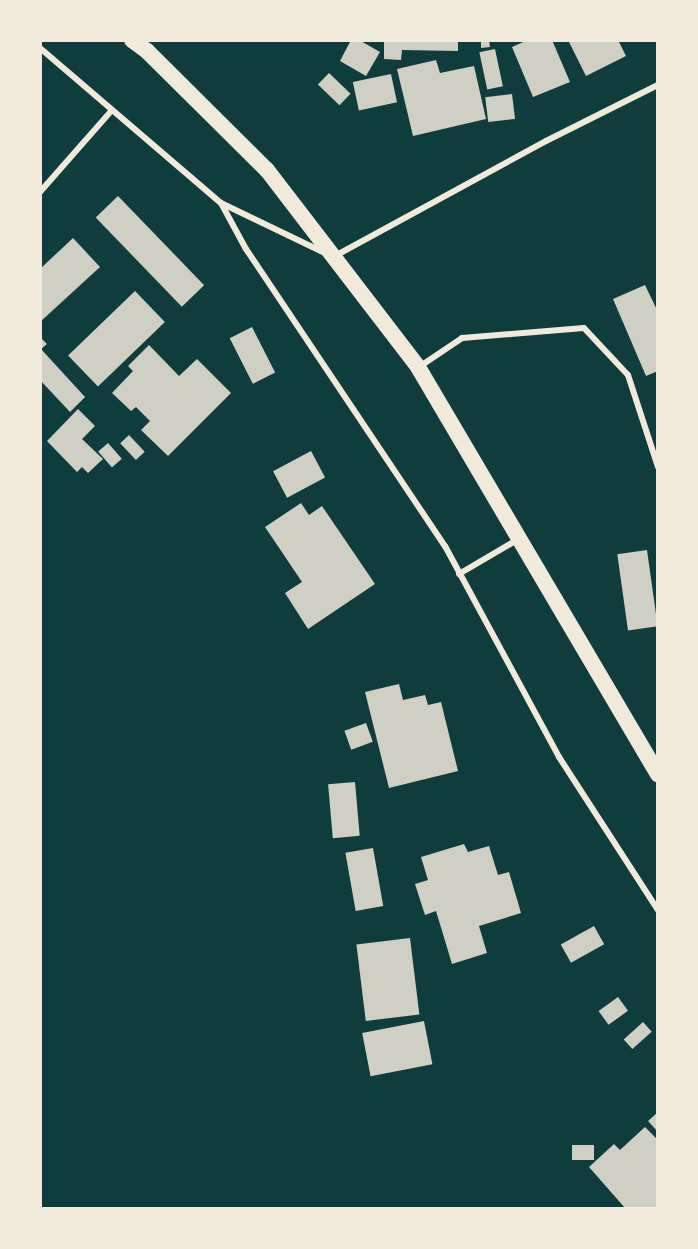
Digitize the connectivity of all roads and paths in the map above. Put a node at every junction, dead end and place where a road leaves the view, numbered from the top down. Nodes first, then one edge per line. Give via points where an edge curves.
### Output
1 (132, 40) edge
2 (40, 48) edge
3 (657, 85) edge
4 (112, 110) junction
5 (40, 192) edge
6 (221, 203) junction
7 (333, 257) junction
8 (418, 367) junction
9 (657, 467) edge
10 (520, 538) junction
11 (459, 574) junction
12 (657, 776) edge
13 (657, 910) edge

1 - 7 highway via 267,170
2 - 4 street
3 - 7 street
4 - 5 street
4 - 6 street
6 - 7 street
6 - 11 street via 246,249 445,546
7 - 8 highway
8 - 9 street via 462,338 584,328 628,375
8 - 10 highway
10 - 11 street
10 - 12 highway
11 - 13 street via 559,757

